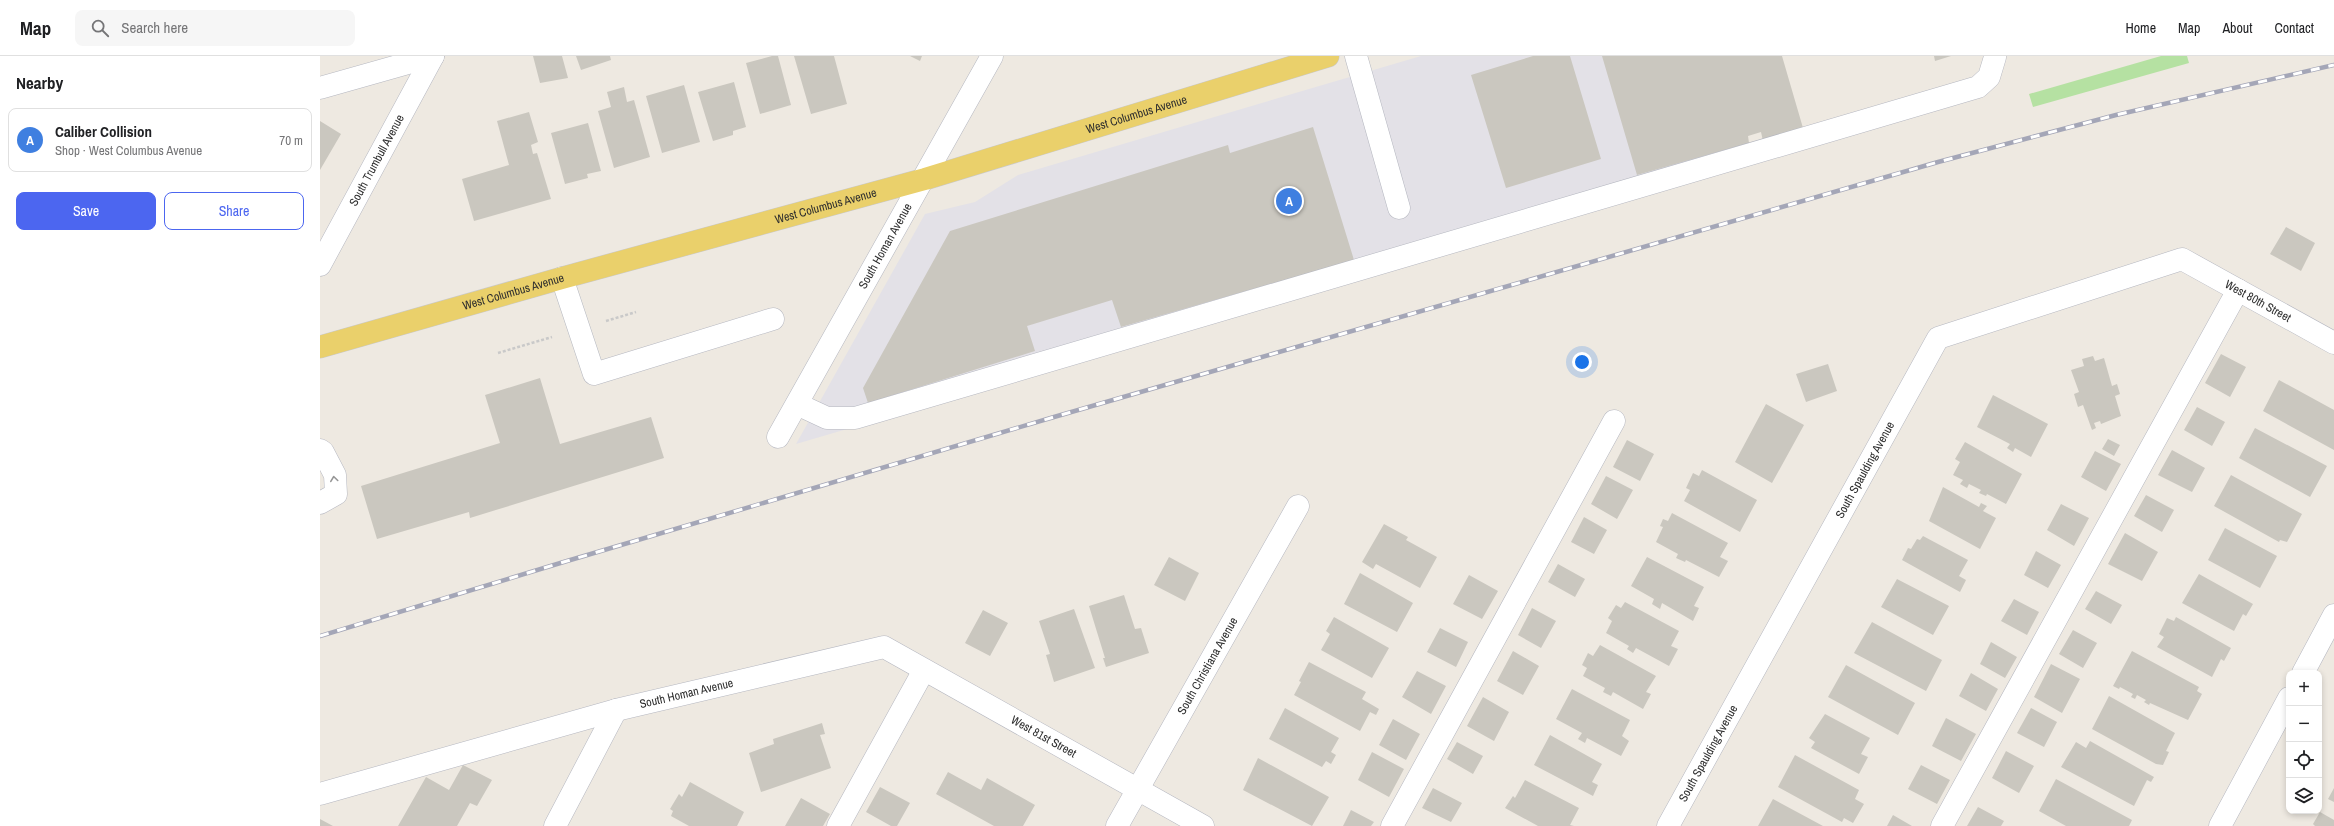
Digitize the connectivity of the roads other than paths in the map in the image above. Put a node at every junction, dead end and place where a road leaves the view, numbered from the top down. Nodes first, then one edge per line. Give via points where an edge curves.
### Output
1 (433, 56) edge
2 (992, 56) edge
3 (1328, 56) edge
4 (1356, 56) edge
5 (1995, 57) dead end
6 (320, 88) edge
7 (925, 180) junction
8 (1399, 208) dead end
9 (2182, 259) joint
10 (320, 264) edge
11 (562, 278) junction
12 (2238, 290) junction
13 (773, 319) dead end
14 (2334, 343) edge
15 (320, 347) edge
16 (797, 404) junction
17 (1614, 421) dead end
18 (778, 437) dead end
19 (320, 450) edge
20 (320, 503) edge
21 (1298, 506) dead end
22 (2334, 615) edge
23 (884, 647) joint
24 (924, 670) junction
25 (2305, 670) edge
26 (2286, 704) edge
27 (616, 710) junction
28 (1137, 789) junction
29 (320, 794) edge
30 (555, 826) edge
31 (838, 826) edge
32 (1117, 826) edge
33 (1203, 826) edge
34 (1392, 826) edge
35 (1668, 826) edge
36 (1942, 826) edge
37 (2220, 826) edge

1 - 6 street
1 - 10 street, South Trumbull Avenue
2 - 7 street, South Homan Avenue
3 - 7 main road, West Columbus Avenue
4 - 8 street
5 - 16 street via 1989,77 1978,87 855,418 827,418
7 - 11 main road, West Columbus Avenue
7 - 16 street, South Homan Avenue
9 - 12 street, West 80th Street
9 - 35 street, South Spaulding Avenue via 1938,338
11 - 13 street via 594,374
11 - 15 main road, West Columbus Avenue
12 - 14 street, West 80th Street
12 - 36 street
16 - 18 street, South Homan Avenue
17 - 34 street
20 -> 19 street via 336,494 335,475
21 - 28 street, South Christiana Avenue
22 - 25 street
23 - 24 street, West 81st Street
23 - 27 street, South Homan Avenue
24 - 28 street, West 81st Street
24 - 31 street
26 - 37 street
27 - 29 street, South Homan Avenue
27 - 30 street
28 - 32 street, South Christiana Avenue
28 - 33 street, West 81st Street

